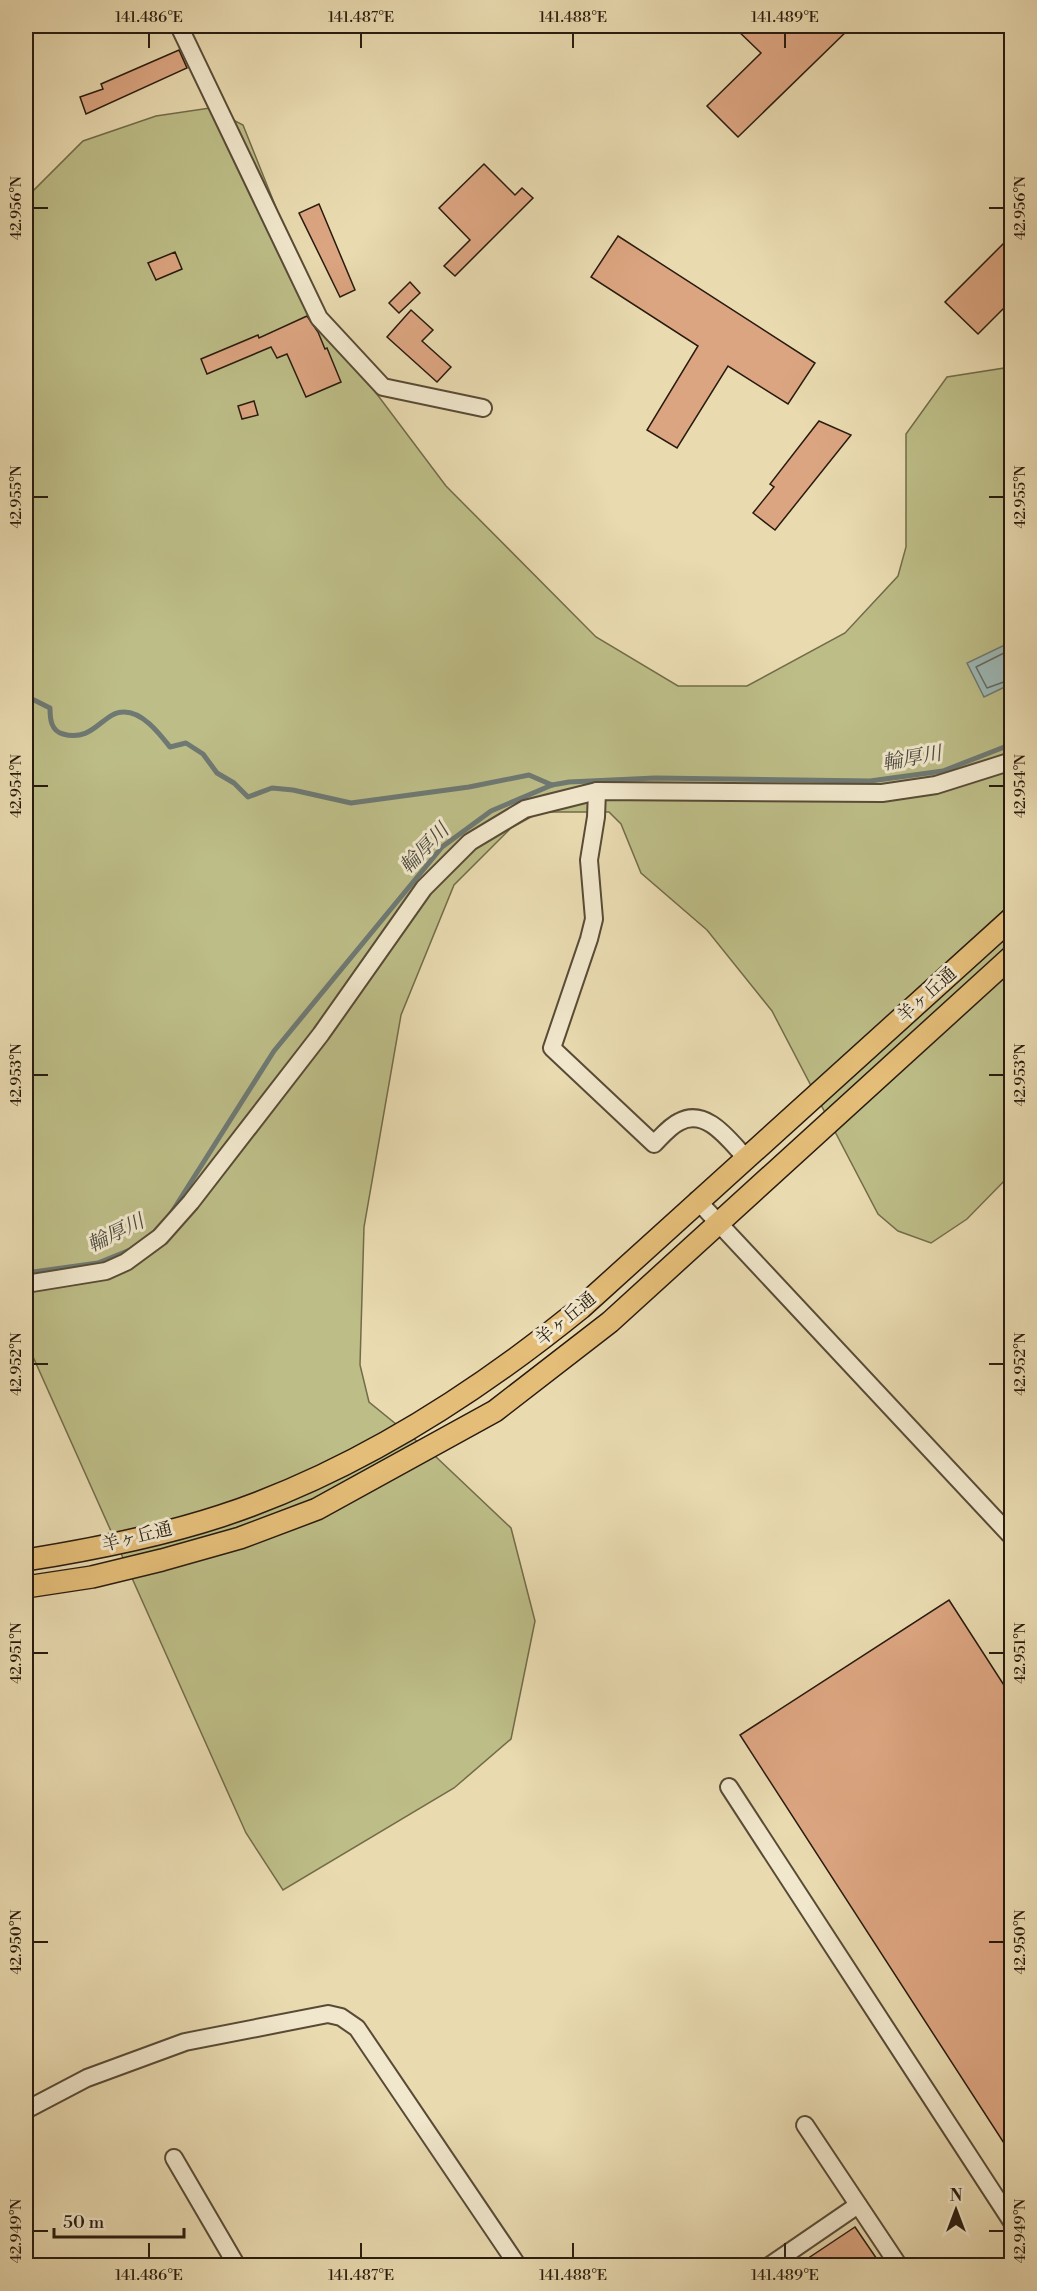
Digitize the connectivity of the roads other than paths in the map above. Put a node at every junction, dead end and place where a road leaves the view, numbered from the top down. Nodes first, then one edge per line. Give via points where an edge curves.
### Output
1 (179, 26) edge
2 (483, 408) dead end
3 (1011, 761) edge
4 (597, 791) junction
5 (1011, 918) edge
6 (1011, 956) edge
7 (746, 1157) junction
8 (697, 1200) junction
9 (720, 1224) junction
10 (26, 1284) edge
11 (1011, 1537) edge
12 (26, 1560) edge
13 (26, 1587) edge
14 (729, 1787) dead end
15 (26, 2110) edge
16 (805, 2125) dead end
17 (174, 2158) dead end
18 (858, 2205) junction
19 (1011, 2222) edge
20 (237, 2265) edge
21 (518, 2265) edge
22 (769, 2265) edge
23 (899, 2265) edge

1 - 2 street via 319,318 383,387
3 - 4 street via 936,785 882,793
4 - 7 street via 589,860 594,919 552,1048 654,1144 678,1122 701,1120 714,1125
4 - 10 street via 525,809 491,827 470,842 424,888 321,1034 160,1237 126,1262 106,1270
5 - 7 main road, 羊ヶ丘通
6 - 9 main road, 羊ヶ丘通
7 - 8 main road, 羊ヶ丘通
8 - 9 street
8 - 12 main road, 羊ヶ丘通 via 581,1308 525,1353 338,1468 220,1516 76,1552
9 - 11 street
9 - 13 main road, 羊ヶ丘通 via 610,1322 495,1411 317,1509 240,1538 162,1560 92,1577
14 - 19 street
15 - 21 street via 87,2078 185,2042 328,2014 341,2017 357,2028
16 - 18 street
17 - 20 street
18 - 22 street
18 - 23 street

